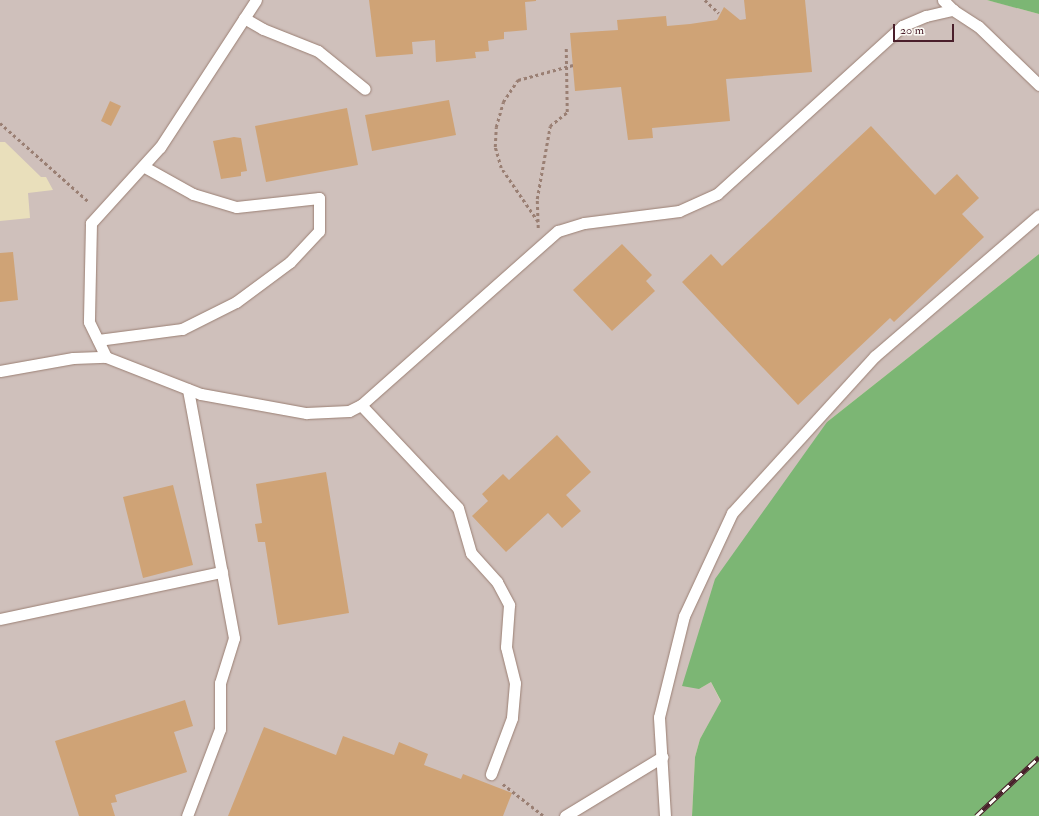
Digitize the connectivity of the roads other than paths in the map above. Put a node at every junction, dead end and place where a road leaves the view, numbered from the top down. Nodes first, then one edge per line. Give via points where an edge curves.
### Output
1 (256, 0) edge
2 (943, 0) edge
3 (954, 10) junction
4 (244, 18) junction
5 (1039, 85) edge
6 (365, 89) dead end
7 (143, 166) junction
8 (1039, 215) edge
9 (98, 340) junction
10 (106, 357) junction
11 (0, 371) edge
12 (188, 389) junction
13 (361, 405) junction
14 (222, 572) junction
15 (0, 619) edge
16 (662, 757) junction
17 (491, 774) road end
18 (187, 816) edge
19 (565, 816) edge
20 (665, 816) edge

1 - 4 lane
2 - 3 lane
3 - 5 lane via 978,26
3 - 13 lane via 926,16 902,26 717,194 679,211 584,223 558,231
4 - 6 lane via 263,29 318,51
4 - 7 lane via 160,147
7 - 9 lane via 91,223 89,314
7 - 9 lane via 193,194 236,207 319,198 319,230 290,262 236,302 182,329
8 - 16 lane via 875,356 732,512 684,616 660,717
9 - 10 lane
10 - 11 lane via 73,358
10 - 12 lane
12 - 13 lane via 306,413 349,410
12 - 14 lane
13 - 17 lane via 458,508 471,553 497,582 509,605 506,647 515,683 512,718
14 - 15 lane
14 - 18 lane via 234,638 220,683 220,729
16 - 19 lane
16 - 20 lane

